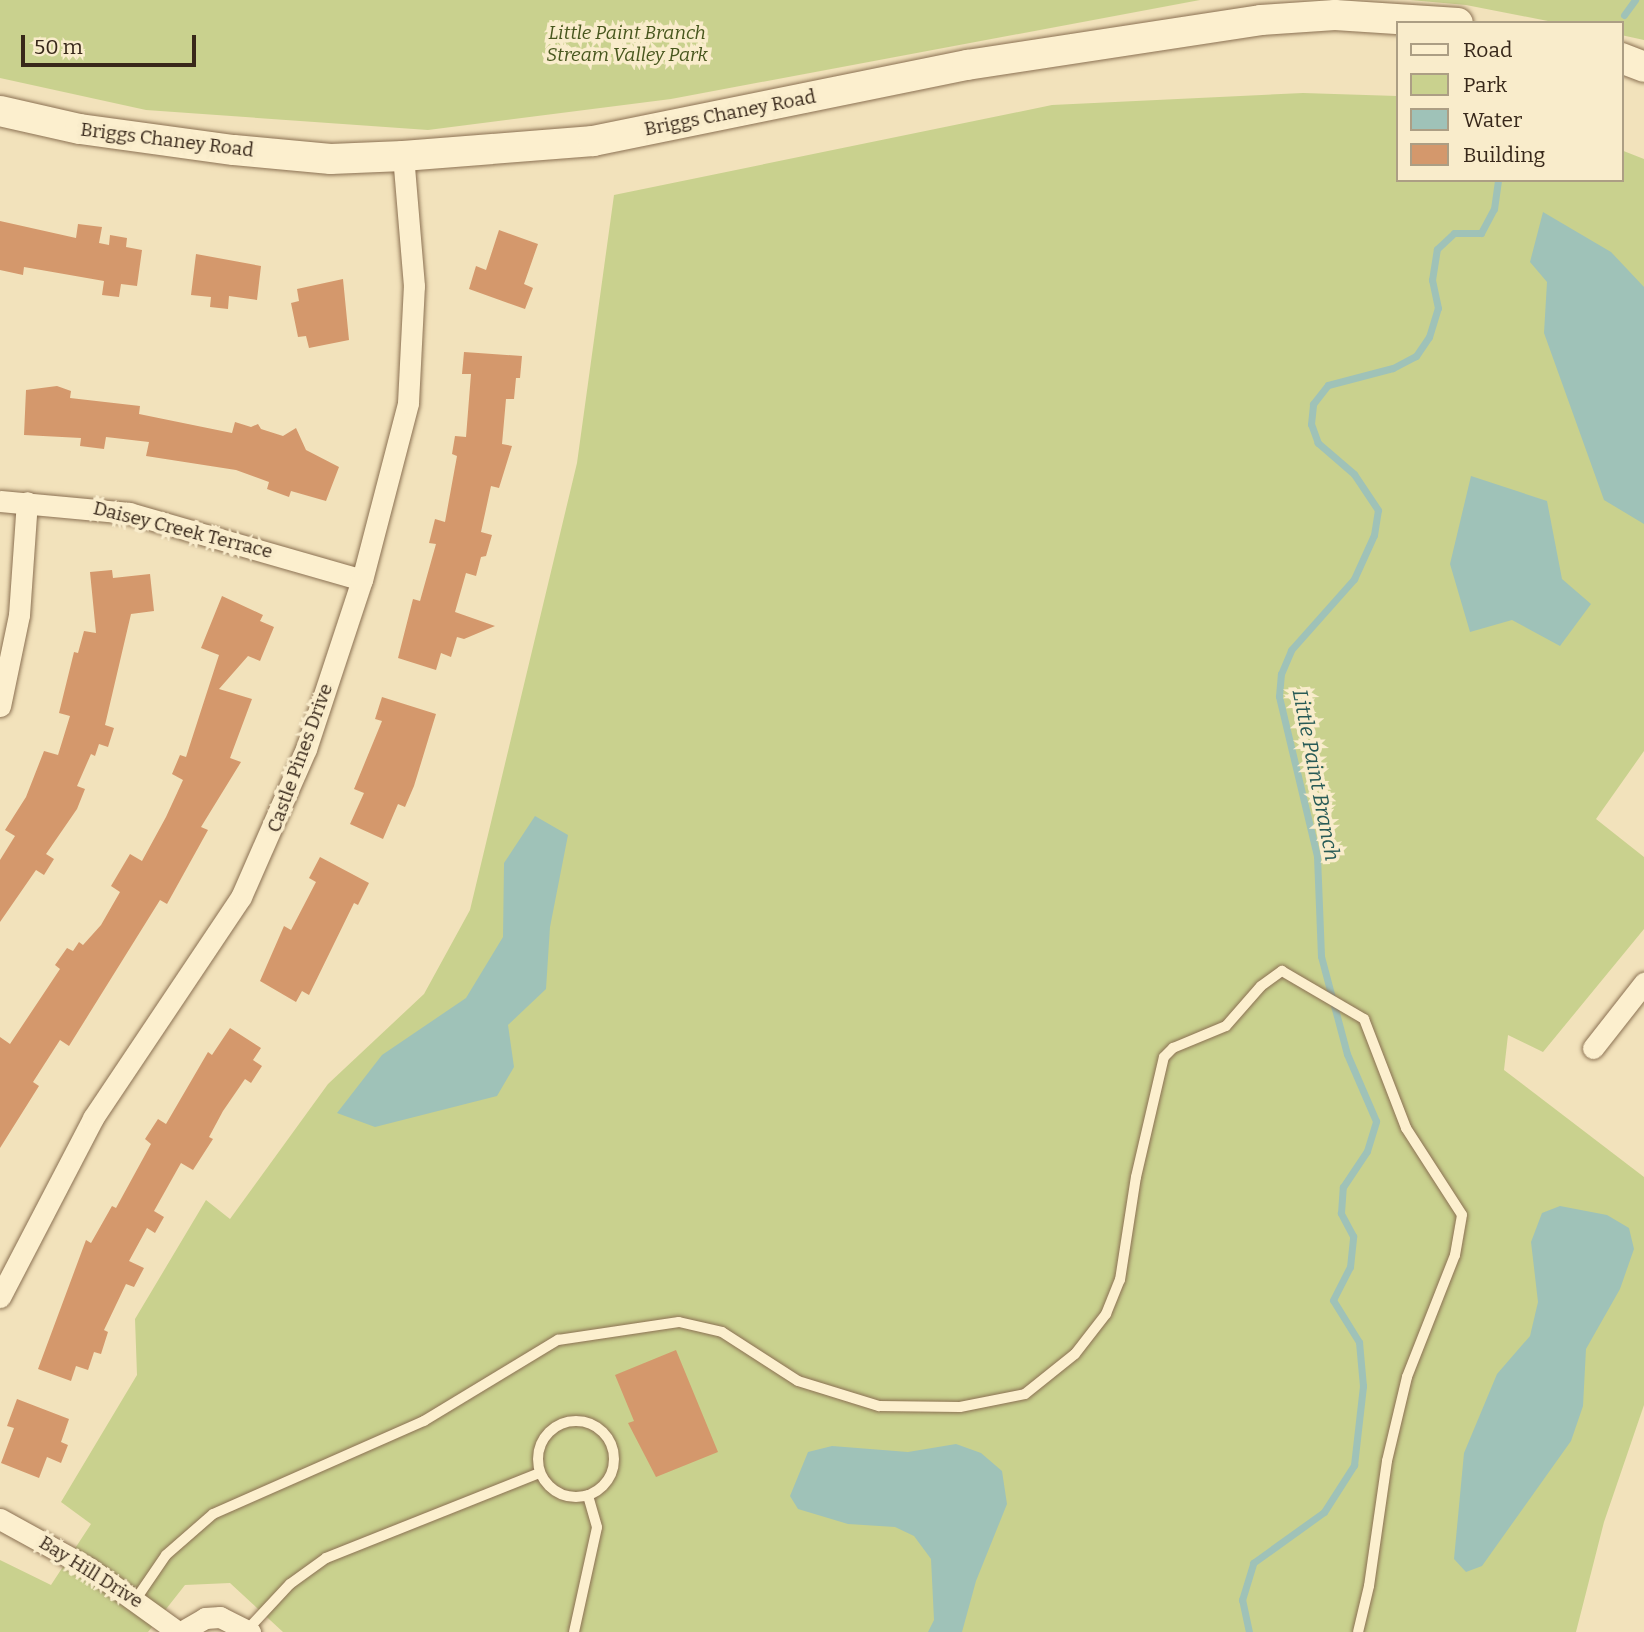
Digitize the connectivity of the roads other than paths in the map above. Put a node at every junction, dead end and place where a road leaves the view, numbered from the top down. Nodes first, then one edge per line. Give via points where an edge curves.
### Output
1 (1337, 8) edge
2 (1442, 21) edge
3 (1623, 59) edge
4 (1644, 67) edge
5 (0, 111) edge
6 (403, 156) junction
7 (0, 501) edge
8 (26, 502) junction
9 (362, 580) junction
10 (0, 706) edge
11 (1644, 983) edge
12 (1592, 1048) dead end
13 (0, 1297) edge
14 (540, 1473) junction
15 (588, 1495) junction
16 (0, 1518) edge
17 (136, 1599) junction
18 (249, 1631) edge
19 (179, 1632) edge
20 (574, 1632) edge
21 (1358, 1632) edge

1 - 2 main road, Briggs Chaney Road
1 - 6 main road, Briggs Chaney Road via 967,65 593,141
3 - 4 main road
5 - 6 main road, Briggs Chaney Road via 80,130 221,148 331,159
6 - 9 street, Castle Pines Drive via 414,286 408,402
7 - 8 street, Daisey Creek Terrace
8 - 9 street, Daisey Creek Terrace via 129,513
8 - 10 street via 18,625
9 - 13 street, Castle Pines Drive via 306,749 241,897 99,1108
11 - 12 street
14 - 15 lane via 565,1496
14 - 15 lane via 537,1460 545,1436 566,1421 592,1424 611,1442 614,1468 600,1489
14 - 18 lane via 326,1558 290,1584
15 - 20 lane via 597,1527
16 - 17 street, Bay Hill Drive
17 - 19 street, Bay Hill Drive
17 - 21 lane via 166,1555 213,1514 425,1421 558,1340 679,1322 722,1332 798,1381 879,1406 960,1407 1026,1394 1075,1354 1107,1314 1120,1280 1136,1177 1164,1057 1180,1044 1209,1037 1226,1026 1261,986 1282,971 1364,1019 1406,1128 1462,1216 1462,1233 1408,1377 1387,1461 1370,1586
18 - 19 street via 220,1617 205,1618

